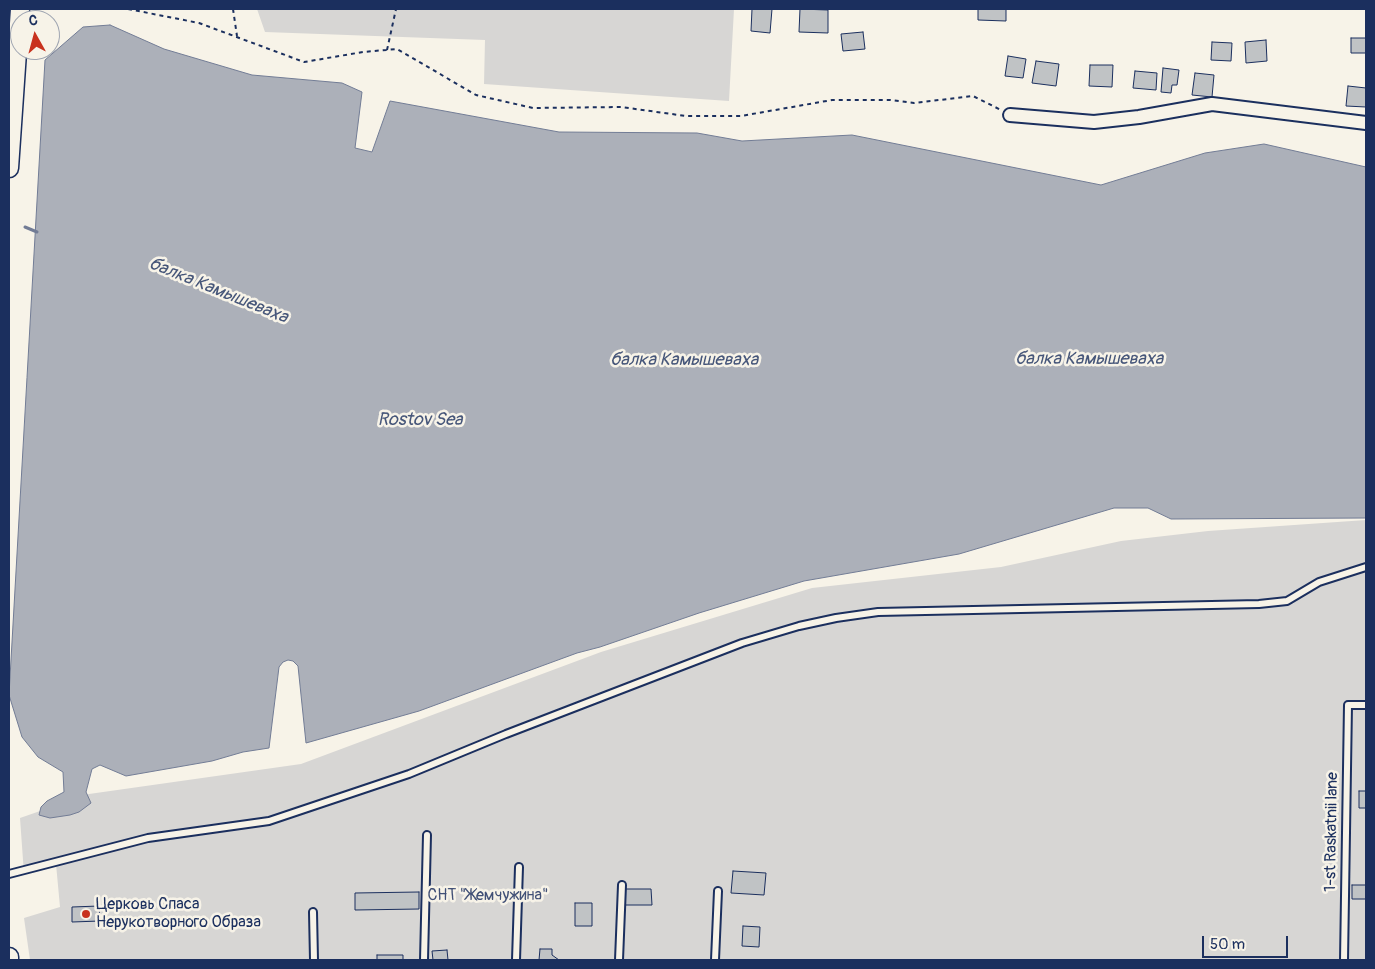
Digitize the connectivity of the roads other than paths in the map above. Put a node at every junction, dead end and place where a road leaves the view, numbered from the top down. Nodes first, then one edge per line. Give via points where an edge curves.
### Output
1 (20, 9) edge
2 (1010, 115) road end
3 (1366, 123) edge
4 (9, 168) edge
5 (1366, 567) edge
6 (1366, 706) edge
7 (426, 835) dead end
8 (519, 867) dead end
9 (9, 874) edge
10 (622, 885) dead end
11 (718, 891) dead end
12 (313, 912) dead end
13 (314, 960) edge
14 (424, 960) edge
15 (516, 960) edge
16 (618, 960) edge
17 (715, 960) edge
18 (1344, 960) edge

1 - 4 main road
2 - 3 street via 1094,122 1212,104
5 - 9 lane via 1319,582 1287,600 1259,604 878,612 799,626 742,643 409,774 269,821 148,838
6 - 18 lane, 1-st Raskatnii lane via 1348,705
7 - 14 lane
8 - 15 lane
10 - 16 lane
11 - 17 lane
12 - 13 lane

